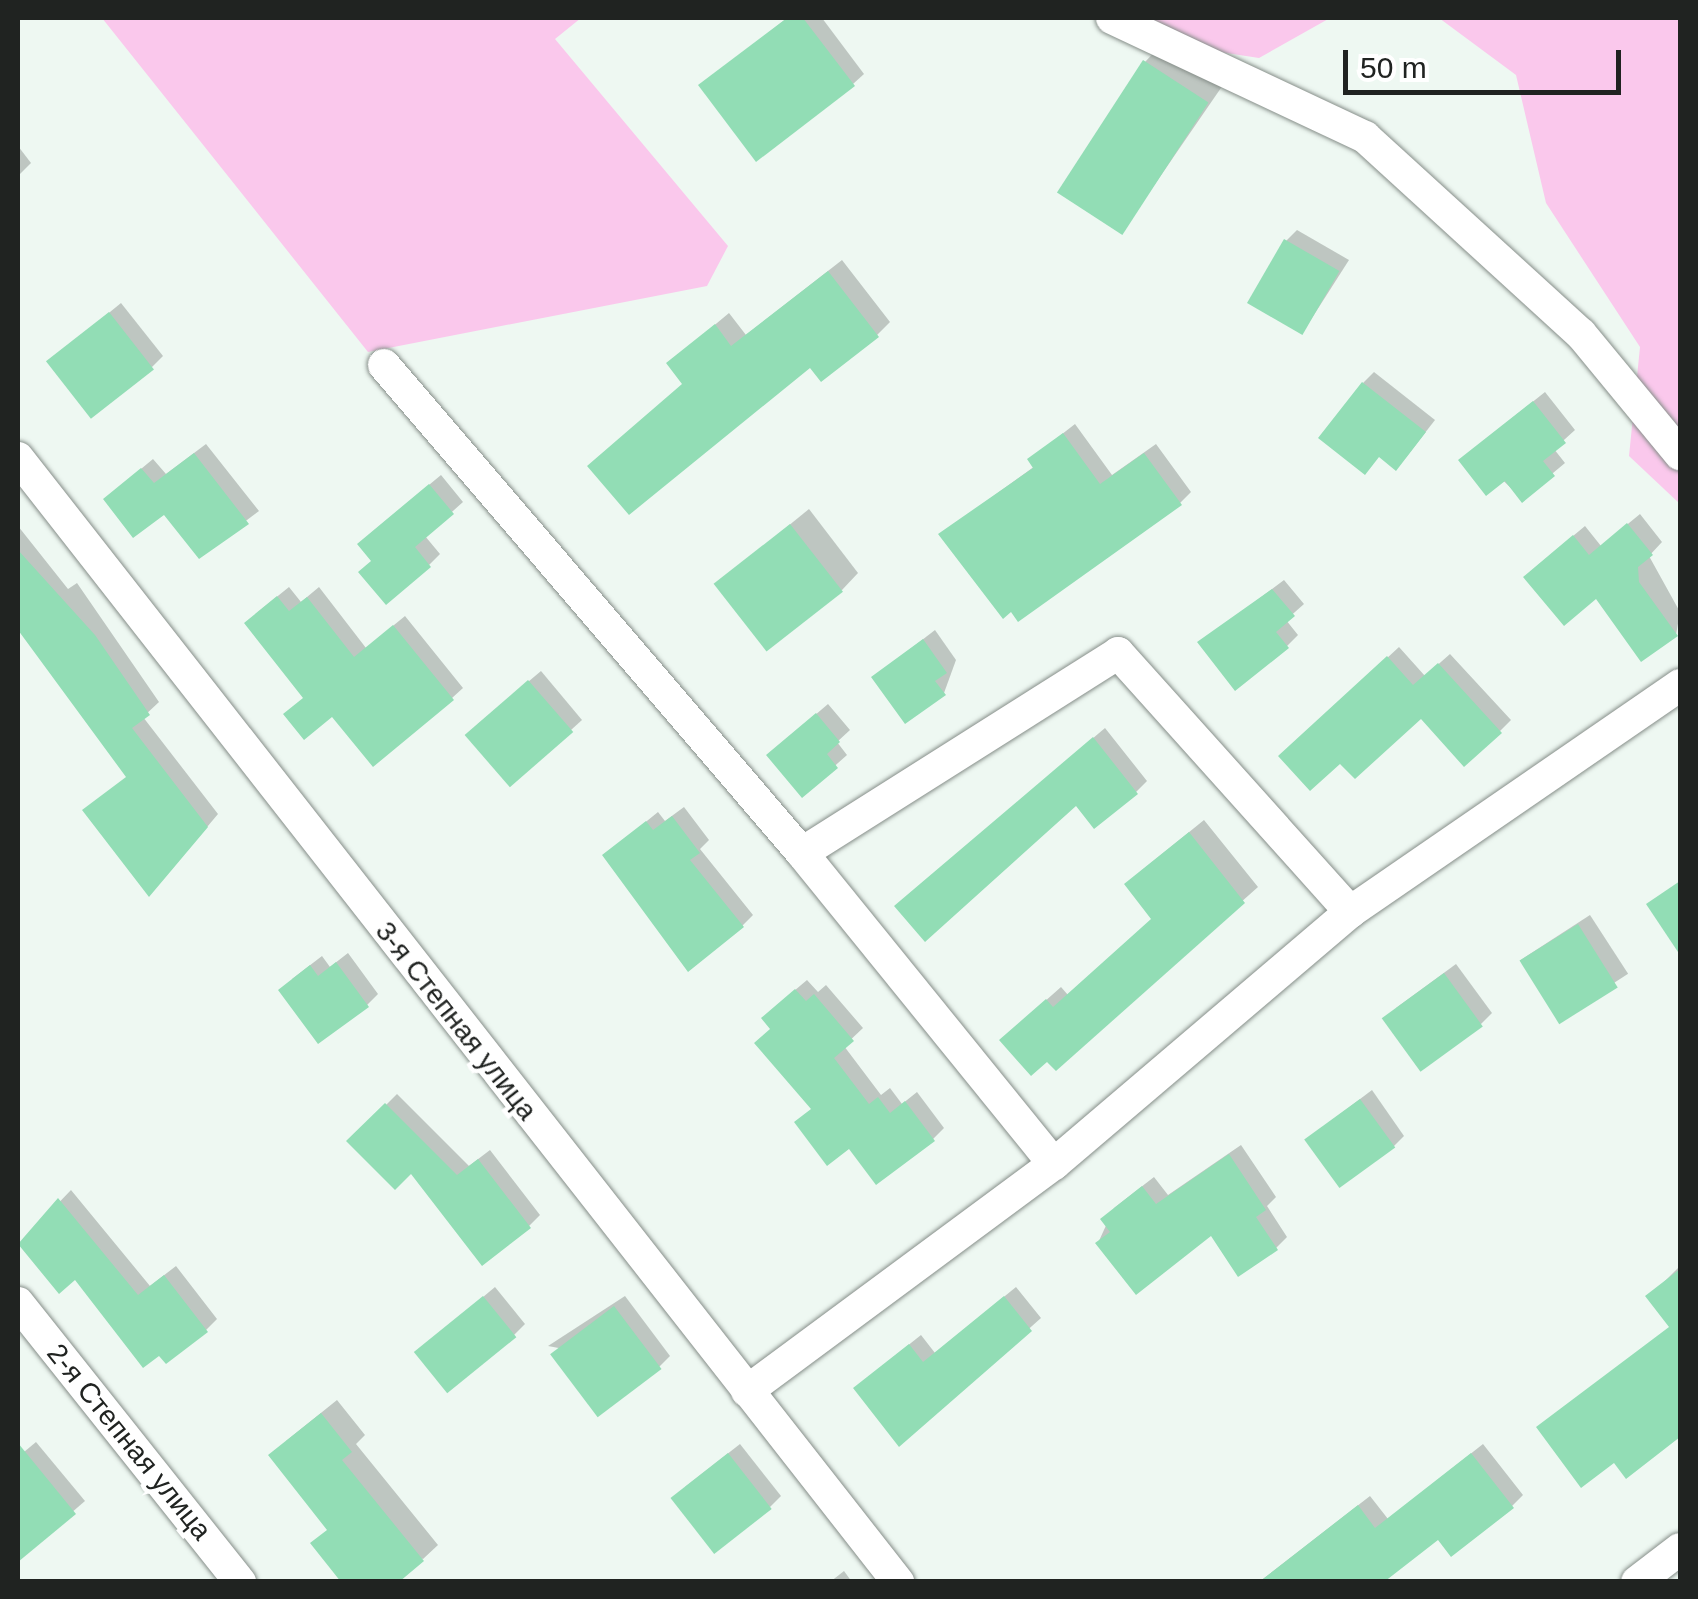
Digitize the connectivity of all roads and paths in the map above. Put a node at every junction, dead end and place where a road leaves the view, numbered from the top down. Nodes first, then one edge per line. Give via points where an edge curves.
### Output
1 (1112, 18) edge
2 (384, 365) dead end
3 (1680, 454) edge
4 (18, 458) edge
5 (1680, 686) edge
6 (802, 853) junction
7 (1350, 912) junction
8 (1054, 1164) junction
9 (18, 1303) edge
10 (747, 1390) junction
11 (1680, 1549) edge
12 (240, 1582) edge
13 (898, 1582) edge
14 (1637, 1582) edge

1 - 3 street via 1365,137 1581,334
2 - 6 street
4 - 10 street, 3-я Степная улица
5 - 7 street
6 - 7 street via 1118,653
6 - 8 street
7 - 8 street
8 - 10 street
9 - 12 street, 2-я Степная улица
10 - 13 street, 3-я Степная улица
11 - 14 street

